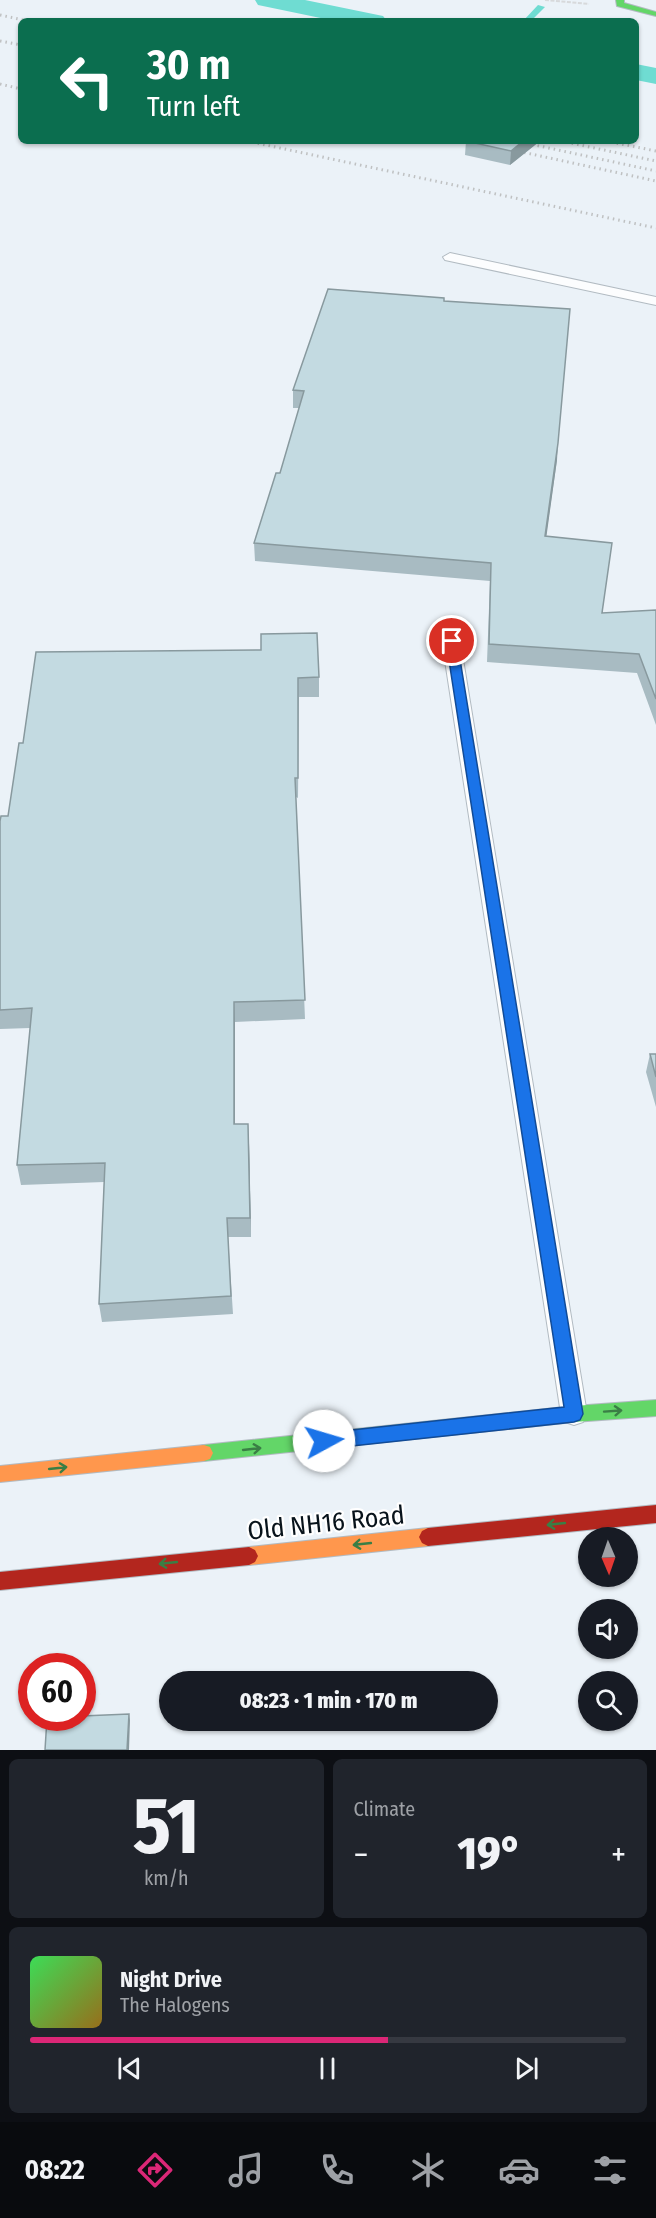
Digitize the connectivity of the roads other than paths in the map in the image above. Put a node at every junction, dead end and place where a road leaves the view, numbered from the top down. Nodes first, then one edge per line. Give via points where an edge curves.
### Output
1 (620, 2) edge
2 (656, 14) edge
3 (450, 257) dead end
4 (656, 301) edge
5 (452, 641) dead end
6 (656, 1408) edge
7 (574, 1414) junction
8 (0, 1474) edge
9 (656, 1514) edge
10 (0, 1581) edge

1 - 2 main road
3 - 4 lane
5 - 7 lane
7 -> 6 main road
8 -> 7 main road
9 -> 10 main road, Old NH16 Road

